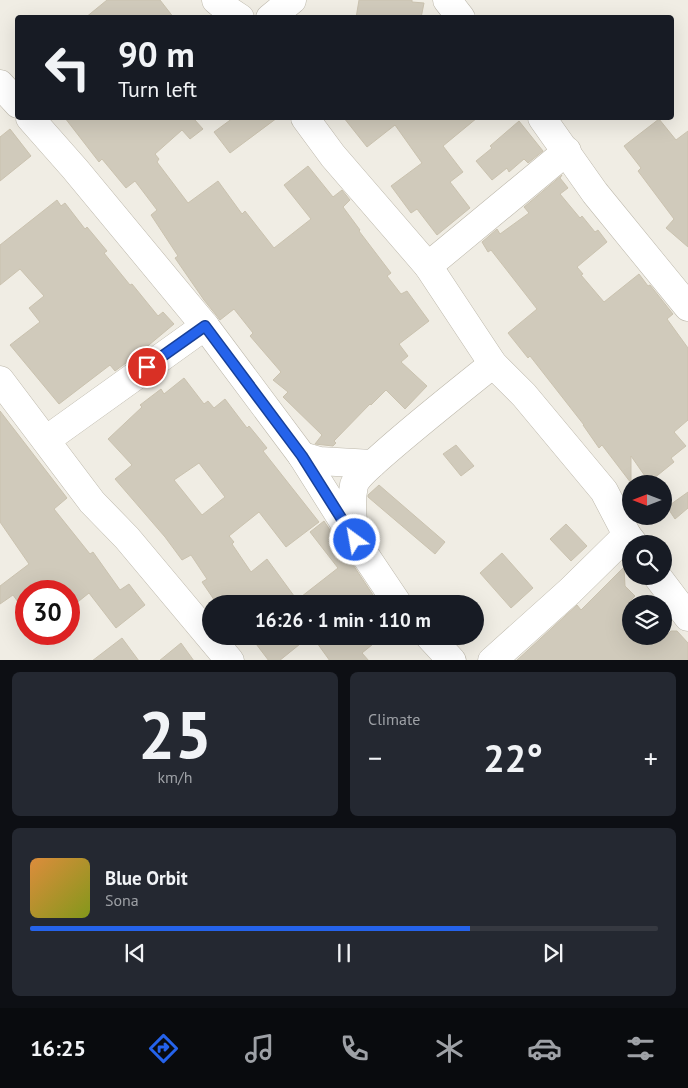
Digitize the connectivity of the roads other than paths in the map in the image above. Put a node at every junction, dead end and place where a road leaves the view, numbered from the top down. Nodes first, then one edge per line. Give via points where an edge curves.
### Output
1 (216, 0) edge
2 (292, 0) edge
3 (447, 0) edge
4 (236, 15) edge
5 (274, 15) edge
6 (459, 15) edge
7 (0, 84) edge
8 (15, 101) edge
9 (32, 120) edge
10 (306, 120) edge
11 (544, 120) edge
12 (567, 151) junction
13 (428, 266) junction
14 (688, 307) edge
15 (205, 326) junction
16 (493, 364) junction
17 (0, 380) edge
18 (46, 440) junction
19 (302, 456) junction
20 (372, 464) junction
21 (628, 535) edge
22 (355, 540) junction
23 (622, 546) edge
24 (664, 585) edge
25 (392, 595) edge
26 (688, 617) edge
27 (438, 645) edge
28 (230, 660) edge
29 (452, 660) edge
30 (492, 660) edge

1 - 4 street
2 - 5 street
3 - 6 street
7 - 8 street
9 - 15 street
10 - 13 street via 333,156
11 - 12 street
12 - 13 street
12 - 14 street via 595,192
13 - 16 street
15 - 18 street
15 - 19 street
16 - 20 street
16 - 21 street via 524,395 604,490
17 - 18 street
18 - 28 street via 92,502 127,538
19 - 20 street via 319,461
19 - 22 street
20 - 22 street via 354,484
22 - 25 street
23 - 30 street
24 - 26 street
27 - 29 street

